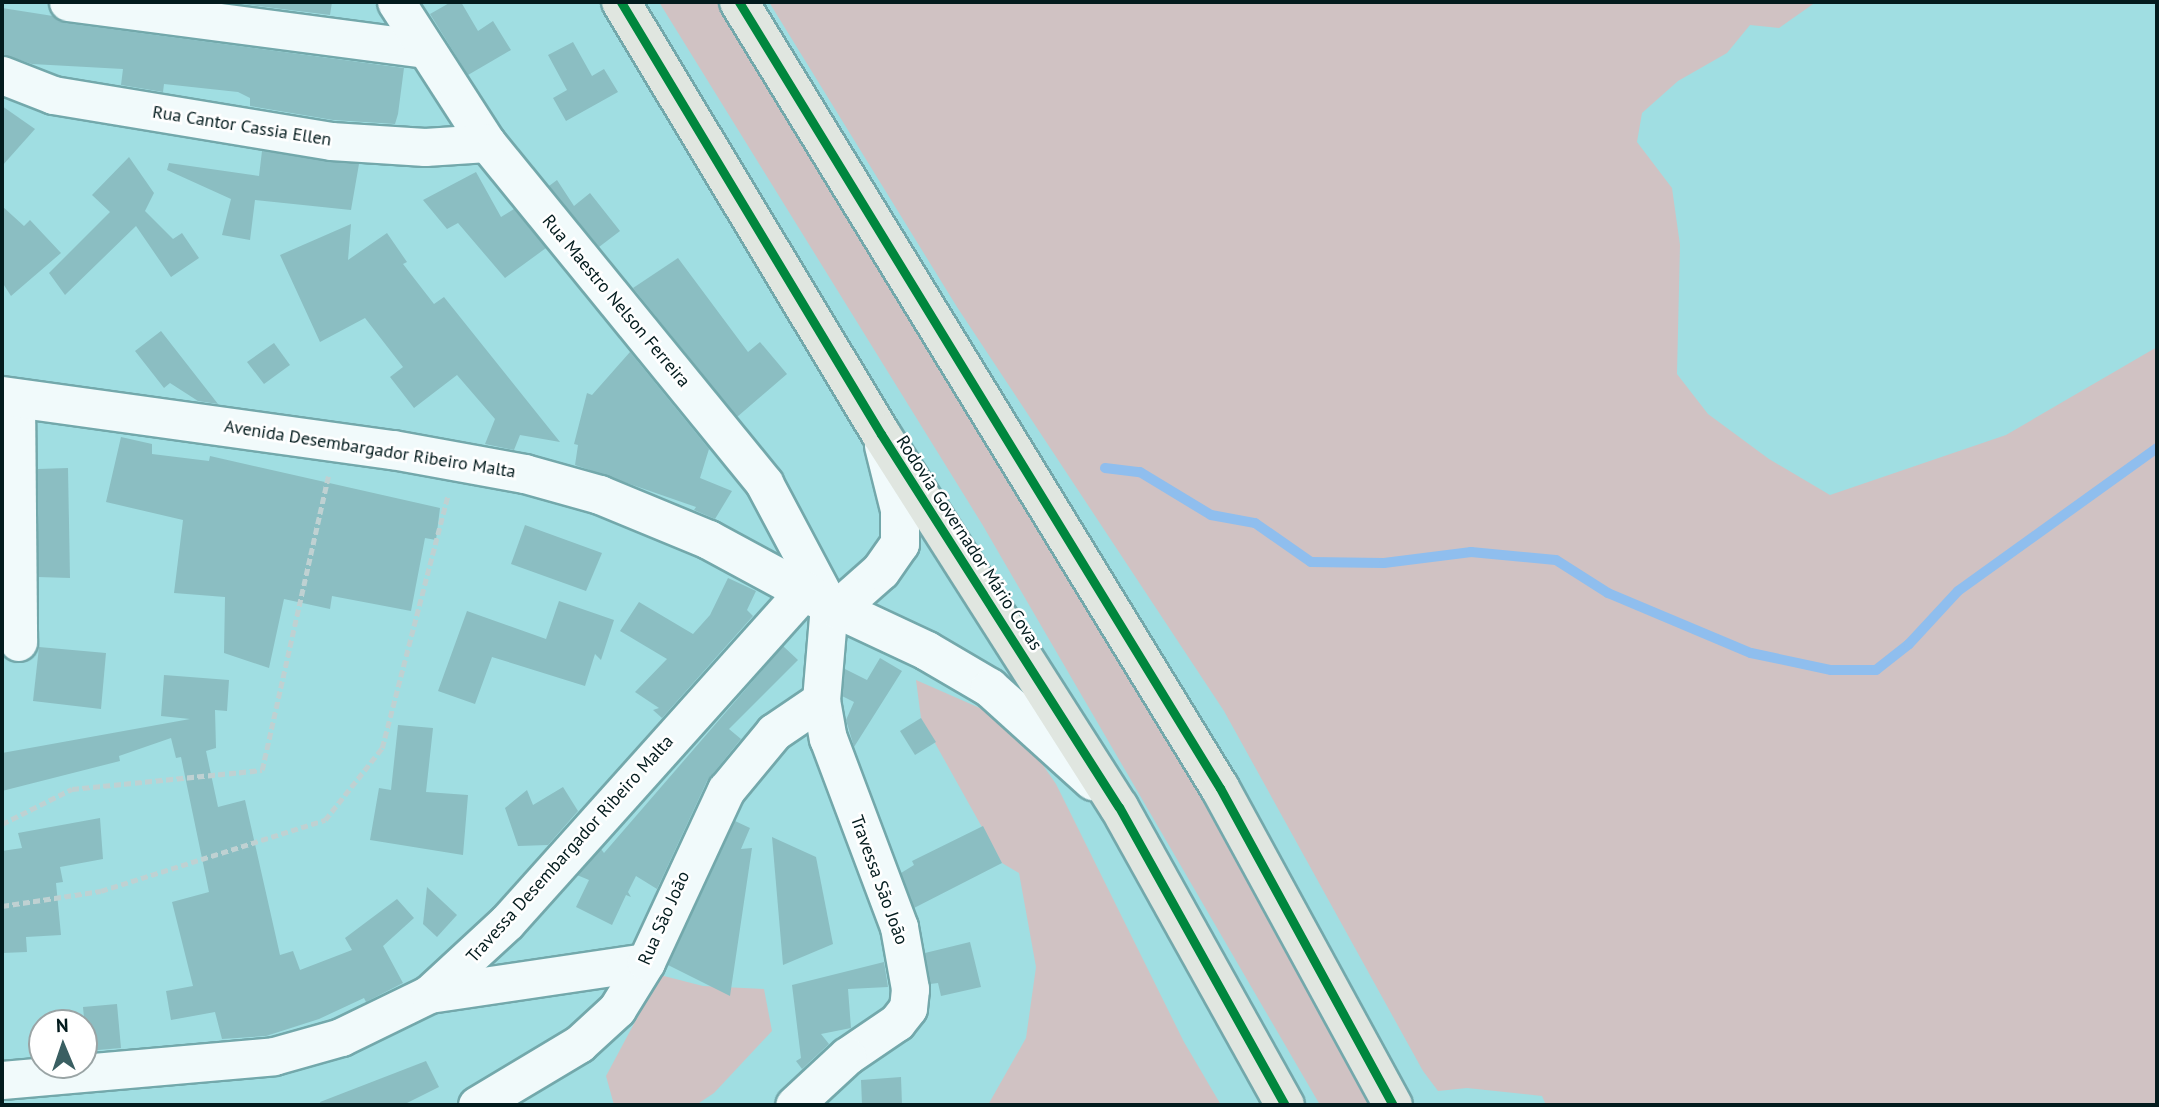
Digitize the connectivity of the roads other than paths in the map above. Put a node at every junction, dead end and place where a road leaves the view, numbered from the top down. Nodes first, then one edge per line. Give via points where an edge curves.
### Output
1 (68, 2) edge
2 (396, 2) edge
3 (621, 2) edge
4 (738, 2) edge
5 (424, 49) junction
6 (2, 75) edge
7 (487, 144) junction
8 (9, 397) edge
9 (881, 434) junction
10 (824, 601) junction
11 (18, 642) dead end
12 (821, 699) junction
13 (1119, 807) junction
14 (646, 962) junction
15 (429, 994) junction
16 (2, 1080) edge
17 (477, 1105) edge
18 (794, 1105) edge
19 (1285, 1105) edge
20 (1393, 1105) edge

1 - 5 street
2 - 5 street, Rua Maestro Nelson Ferreira
3 - 9 highway, Rodovia Governador Mário Covas
4 - 20 highway via 1191,738
5 - 7 street, Rua Maestro Nelson Ferreira
6 - 7 street, Rua Cantor Cassia Ellen via 53,95 331,141 425,147
7 - 10 street, Rua Maestro Nelson Ferreira via 594,280 745,457 781,510
8 - 10 main road, Avenida Desembargador Ribeiro Malta via 457,460 600,495 709,540
8 - 11 street
9 - 10 main road via 900,510 900,544 881,571
9 - 13 highway, Rodovia Governador Mário Covas
10 - 12 street, Travessa São João
10 - 13 main road, Avenida Desembargador Ribeiro Malta via 927,651 990,688
10 - 15 street, Travessa Desembargador Ribeiro Malta via 507,922
12 - 14 street, Rua São João via 774,732 726,790
12 - 18 street, Travessa São João via 839,772 899,927 911,989 908,1008 897,1022 836,1065
13 - 19 highway, Rodovia Governador Mário Covas
14 - 15 street
14 - 17 street, Rua São João via 617,1009 579,1044
15 - 16 street, Travessa Desembargador Ribeiro Malta via 341,1037 274,1056

